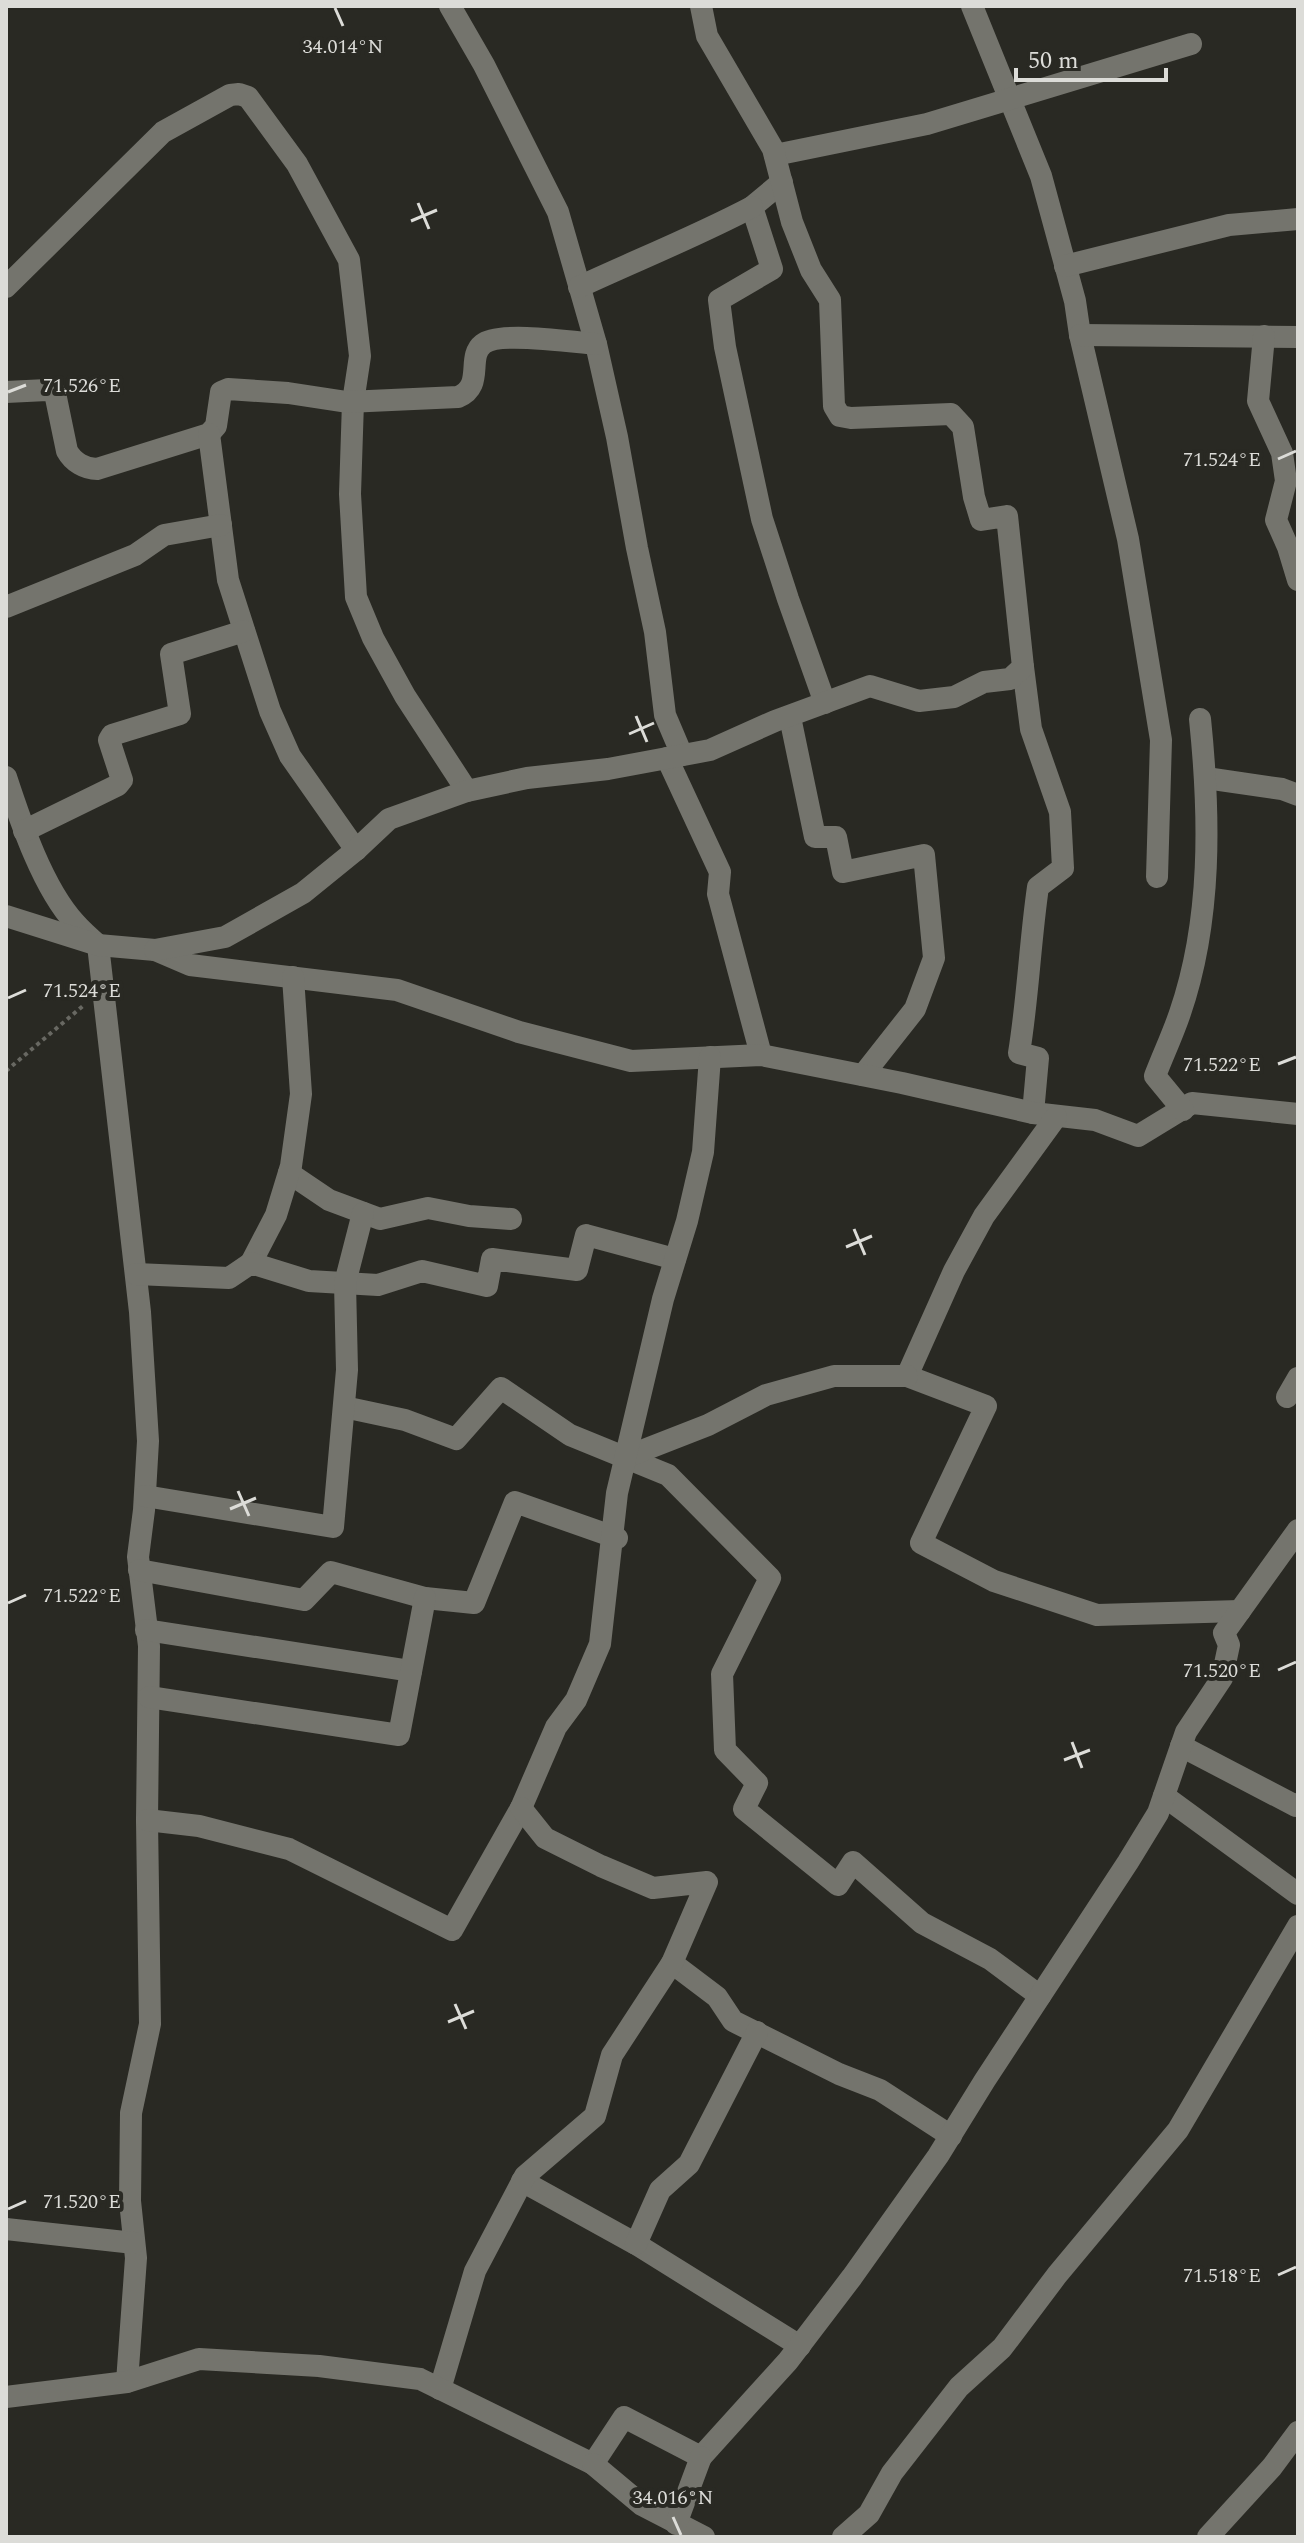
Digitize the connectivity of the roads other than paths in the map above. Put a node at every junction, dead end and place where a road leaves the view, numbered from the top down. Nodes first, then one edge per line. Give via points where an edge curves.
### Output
1 (450, 6) edge
2 (701, 6) edge
3 (972, 6) edge
4 (1191, 44) dead end
5 (1008, 99) junction
6 (775, 155) junction
7 (782, 182) junction
8 (752, 207) junction
9 (1298, 219) edge
10 (1065, 266) junction
11 (6, 287) edge
12 (579, 287) junction
13 (1080, 335) junction
14 (1264, 336) junction
15 (1298, 337) edge
16 (596, 344) junction
17 (6, 392) edge
18 (353, 402) junction
19 (209, 434) junction
20 (221, 525) junction
21 (1298, 580) edge
22 (6, 607) edge
23 (244, 631) junction
24 (1023, 667) junction
25 (825, 703) junction
26 (790, 717) junction
27 (1200, 719) dead end
28 (674, 756) junction
29 (6, 777) edge
30 (1206, 778) junction
31 (467, 791) junction
32 (1298, 795) edge
33 (24, 831) junction
34 (356, 850) junction
35 (1157, 877) dead end
36 (6, 916) edge
37 (98, 945) junction
38 (155, 950) junction
39 (293, 977) junction
40 (761, 1055) junction
41 (710, 1057) junction
42 (863, 1075) junction
43 (1183, 1110) junction
44 (1033, 1113) junction
45 (1298, 1114) edge
46 (1056, 1117) junction
47 (289, 1173) junction
48 (363, 1213) junction
49 (511, 1219) dead end
50 (675, 1259) junction
51 (251, 1263) junction
52 (136, 1274) junction
53 (345, 1283) junction
54 (907, 1376) junction
55 (344, 1407) junction
56 (626, 1457) junction
57 (145, 1496) junction
58 (1298, 1530) edge
59 (615, 1537) junction
60 (139, 1570) junction
61 (425, 1598) junction
62 (1240, 1611) junction
63 (146, 1630) junction
64 (411, 1671) junction
65 (149, 1697) junction
66 (1181, 1746) junction
67 (1164, 1796) junction
68 (1298, 1804) edge
69 (521, 1808) junction
70 (147, 1820) junction
71 (1298, 1894) edge
72 (1298, 1926) edge
73 (672, 1963) junction
74 (1040, 1996) junction
75 (757, 2032) junction
76 (951, 2136) junction
77 (522, 2181) junction
78 (6, 2229) edge
79 (134, 2243) junction
80 (636, 2244) junction
81 (800, 2346) junction
82 (127, 2382) junction
83 (440, 2389) junction
84 (6, 2397) edge
85 (1298, 2432) edge
86 (701, 2457) junction
87 (593, 2464) junction
88 (676, 2524) junction
89 (704, 2537) edge
90 (843, 2537) edge
91 (1208, 2537) edge

1 - 12 street via 558,212
2 - 6 street via 707,36
3 - 5 street
4 - 5 street
5 - 6 street via 927,124
5 - 10 street via 1041,176
6 - 7 street
7 - 8 street
7 - 24 street via 811,270 830,300 834,406 840,416 851,418 951,414 959,420 981,520 1007,516
8 - 12 street
8 - 25 street via 772,269 719,300 725,347 762,519
9 - 10 street via 1229,225
10 - 13 street
11 - 18 street via 163,132 239,94 248,97 297,164 349,260 360,356
12 - 16 street
13 - 14 street
13 - 35 street via 1128,539 1161,740
14 - 15 street
14 - 21 street via 1258,401 1282,453 1286,481 1276,520
16 - 18 street via 492,339 479,347 467,394
16 - 28 street via 655,632
17 - 19 street via 55,393 67,451 89,469
18 - 19 street via 228,389 221,392 216,426
18 - 31 street via 350,494 356,597 405,696
19 - 20 street
20 - 22 street via 164,535 135,555
20 - 23 street via 228,580
23 - 33 street via 171,654 180,714 112,735 109,740 122,780 118,785
23 - 34 street via 290,756
24 - 25 street via 1010,679 984,682 954,697 919,701 870,686
24 - 44 street via 1031,729 1060,812 1063,868 1038,887 1033,926 1019,1053 1038,1058
25 - 26 street
26 - 28 street via 710,750
26 - 42 street via 815,837 836,837 843,872 924,855 934,958 915,1009
27 - 30 street
28 - 31 street
28 - 40 street via 720,872 718,894
29 - 33 street
30 - 32 street
30 - 43 street via 1206,869 1198,943 1181,1012 1155,1076
31 - 34 street via 389,819
33 - 37 street via 56,897
34 - 38 street via 303,893 225,937
36 - 37 street
37 - 38 street
37 - 52 street
38 - 39 street via 190,965
39 - 41 street via 397,990 519,1032 631,1061
39 - 47 street via 301,1094
40 - 41 street
40 - 42 street
41 - 50 street via 703,1152
42 - 44 street
43 - 45 street via 1192,1103
43 - 46 street via 1138,1136 1095,1120
44 - 46 street
46 - 54 street via 984,1216
47 - 48 street via 329,1200
47 - 51 street via 276,1215
48 - 49 street via 380,1219 428,1208
48 - 53 street
50 - 53 street via 586,1235 577,1270 492,1259 487,1286 422,1271 378,1285
50 - 56 street
51 - 52 street via 229,1278
51 - 53 street via 309,1281
52 - 57 street via 148,1441
53 - 55 street
54 - 56 street via 834,1376 779,1391
54 - 62 street via 986,1406 921,1543 994,1581 1097,1615
55 - 56 street via 405,1420 456,1439 501,1388 570,1435
55 - 57 street via 333,1527
56 - 59 street via 617,1493
56 - 74 street via 668,1475 770,1578 722,1674 725,1750 757,1783 744,1809 838,1885 853,1862 922,1923 990,1959
57 - 60 street
58 - 62 street
59 - 61 street via 515,1502 474,1603
59 - 69 street via 600,1644
60 - 61 street via 304,1600 331,1572
60 - 63 street
61 - 64 street
62 - 66 street via 1224,1633 1229,1645 1222,1678
63 - 64 street
63 - 65 street
64 - 65 street via 399,1735
65 - 70 street
66 - 67 street
66 - 68 street
67 - 71 street
67 - 74 street via 1128,1862
69 - 70 street via 452,1930 289,1849 199,1826
69 - 73 street via 545,1838 653,1888 707,1882
70 - 79 street via 150,2024 131,2113
72 - 90 street via 1178,2130 1002,2348 959,2387 892,2473 869,2514
73 - 75 street via 717,1997 733,2021
73 - 77 street via 612,2055 595,2116
74 - 76 street
75 - 76 street via 880,2090
75 - 80 street via 689,2164 660,2190
76 - 81 street
77 - 80 street
77 - 83 street via 475,2271
78 - 79 street
79 - 82 street
80 - 81 street
81 - 86 street
82 - 83 street via 199,2359 319,2366 420,2379
82 - 84 street
83 - 87 street
85 - 91 street
86 - 87 street via 624,2417
86 - 88 street
87 - 88 street via 642,2505
88 - 89 street

